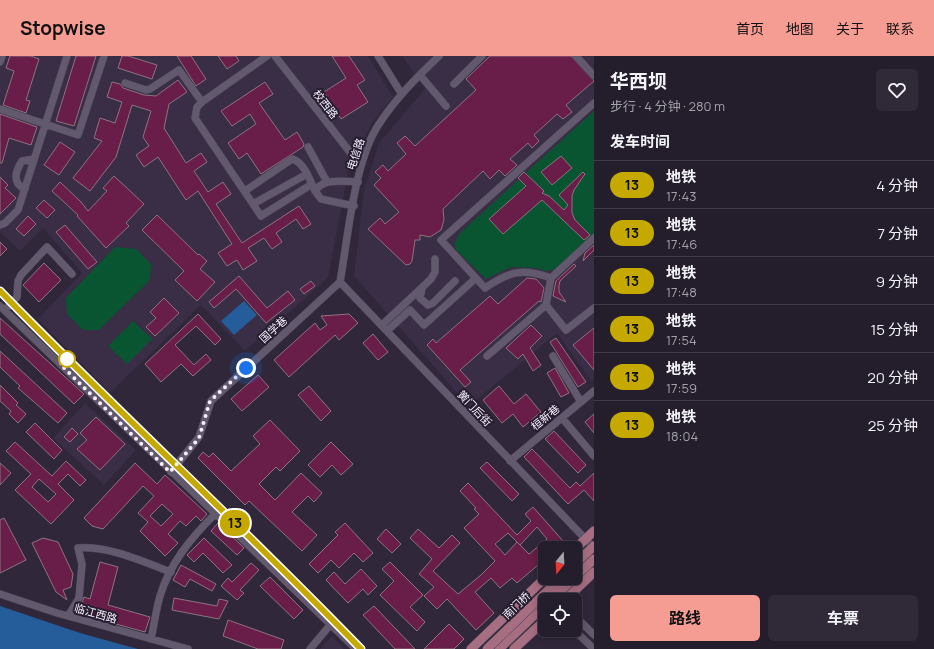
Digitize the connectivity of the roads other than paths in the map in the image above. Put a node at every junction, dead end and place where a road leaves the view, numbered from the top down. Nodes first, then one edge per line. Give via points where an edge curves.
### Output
1 (2, 56) edge
2 (67, 56) edge
3 (104, 56) edge
4 (267, 56) edge
5 (275, 56) edge
6 (378, 56) edge
7 (439, 56) edge
8 (482, 56) edge
9 (576, 56) edge
10 (0, 62) edge
11 (420, 75) junction
12 (594, 76) edge
13 (125, 83) dead end
14 (454, 84) dead end
15 (401, 94) junction
16 (202, 102) junction
17 (594, 103) edge
18 (446, 106) dead end
19 (0, 109) edge
20 (45, 124) junction
21 (308, 147) dead end
22 (34, 159) junction
23 (360, 165) junction
24 (306, 174) junction
25 (327, 182) junction
26 (358, 182) junction
27 (313, 188) junction
28 (25, 189) junction
29 (245, 191) junction
30 (253, 204) junction
31 (354, 206) junction
32 (0, 225) edge
33 (594, 238) edge
34 (435, 259) dead end
35 (72, 274) dead end
36 (476, 278) junction
37 (551, 278) junction
38 (455, 281) dead end
39 (340, 282) junction
40 (422, 289) junction
41 (546, 305) junction
42 (2, 308) edge
43 (594, 308) edge
44 (385, 328) junction
45 (488, 356) dead end
46 (553, 356) dead end
47 (594, 391) edge
48 (581, 402) junction
49 (562, 418) junction
50 (594, 456) edge
51 (510, 461) junction
52 (170, 472) junction
53 (215, 514) junction
54 (594, 531) edge
55 (585, 539) junction
56 (582, 542) edge
57 (594, 547) edge
58 (582, 558) edge
59 (594, 559) edge
60 (582, 570) edge
61 (171, 572) junction
62 (594, 572) edge
63 (551, 585) edge
64 (554, 585) edge
65 (566, 585) edge
66 (536, 587) joint
67 (542, 593) edge
68 (557, 593) edge
69 (558, 593) edge
70 (572, 593) edge
71 (0, 594) edge
72 (538, 613) edge
73 (68, 616) junction
74 (582, 623) edge
75 (331, 624) junction
76 (538, 627) edge
77 (594, 635) edge
78 (581, 637) edge
79 (151, 639) junction
80 (188, 649) edge
81 (310, 649) edge
82 (356, 649) edge
83 (471, 649) edge
84 (487, 649) edge
85 (499, 649) edge
86 (514, 649) edge
87 (594, 649) edge

1 - 10 street
2 - 20 street
3 - 20 street via 78,135
4 - 16 street
5 - 23 street, 校西路
6 - 15 street
7 - 11 street, 电信路
8 - 14 street
9 - 12 street
11 - 15 street, 电信路
11 - 18 street
13 - 16 street via 146,90 180,70
15 - 23 street, 电信路 via 378,125
16 - 29 street via 195,112 198,124
17 - 36 street via 441,240
19 - 20 street
20 - 22 street
21 - 25 street
22 - 28 street
22 - 28 street via 22,161 16,171 17,184
23 - 26 street, 电信路
24 - 27 street
24 - 29 street via 301,164 292,159
24 - 30 street
25 - 26 street
25 - 27 street
26 - 31 street, 电信路
27 - 30 street via 261,216
27 - 31 street via 321,198
28 - 32 street via 18,210
29 - 30 street
31 - 39 street, 电信路
33 - 37 street
34 - 40 street via 435,272
35 - 42 street via 47,247 21,275 17,296
36 - 37 street via 485,288 517,271 534,272
36 - 44 street via 424,325 410,310
37 - 41 street
38 - 40 street via 428,305 420,298
39 - 44 street, 黉门后街
39 - 52 street, 国学巷 via 210,401 199,438
40 - 44 street
41 - 43 street via 566,330
41 - 45 street
42 - 52 street
44 - 51 street, 黉门后街
46 - 48 street
47 - 48 street, 桓新巷
48 - 49 street, 桓新巷
49 - 50 street
49 - 51 street, 桓新巷
51 - 55 street, 黉门后街
52 - 53 street
53 - 61 street via 192,537
53 - 75 street
54 - 55 main road
55 - 56 main road
55 - 57 street, 黉门后街
57 - 58 main road, bridge
59 - 60 main road
61 - 73 street via 125,555 85,547 78,548 82,564 79,598
61 - 79 street via 160,595
62 - 70 main road
63 - 69 street
64 - 84 main road, 南门桥, bridge
65 - 68 main road, bridge
66 - 67 street
66 - 83 main road
71 - 73 street, 临江西路
72 - 85 main road, 南门桥
73 - 79 street, 临江西路
74 - 77 street
75 - 81 street
75 - 82 street
76 - 86 main road
78 - 87 street
79 - 80 street, 临江西路

